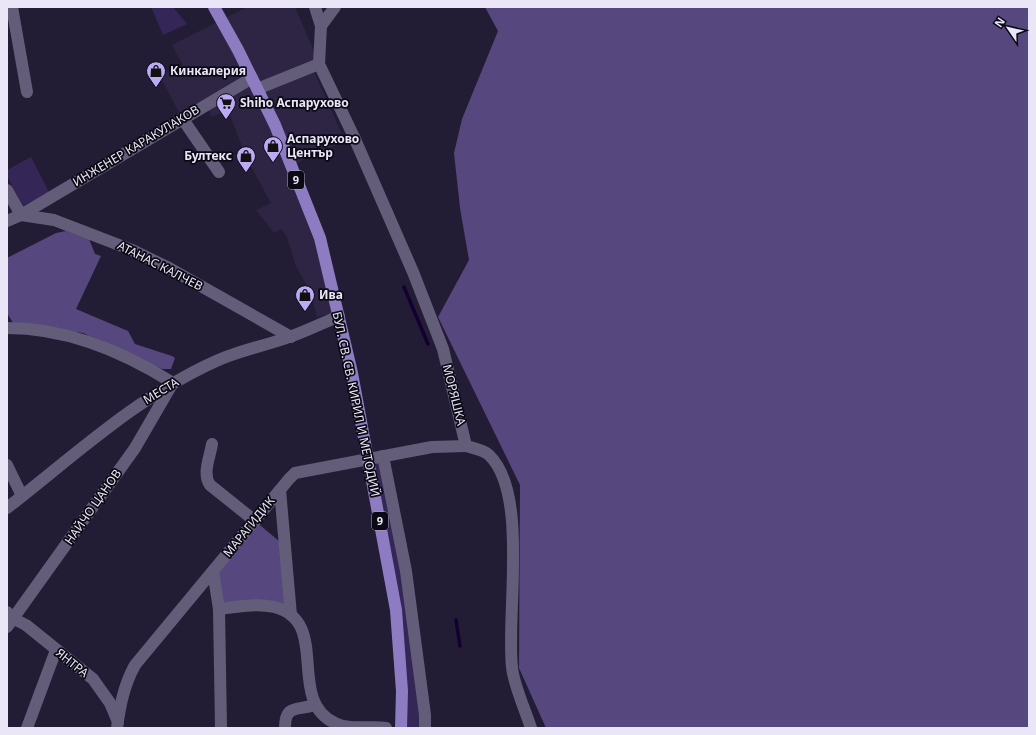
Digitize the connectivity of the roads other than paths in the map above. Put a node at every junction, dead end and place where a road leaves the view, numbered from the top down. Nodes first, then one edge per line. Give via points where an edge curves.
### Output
1 (11, 7) edge
2 (206, 7) edge
3 (214, 7) edge
4 (315, 7) edge
5 (334, 7) edge
6 (7, 8) edge
7 (321, 26) junction
8 (238, 50) junction
9 (319, 64) junction
10 (255, 83) junction
11 (27, 92) dead end
12 (182, 118) junction
13 (219, 172) dead end
14 (7, 190) edge
15 (21, 215) junction
16 (7, 221) edge
17 (339, 316) junction
18 (7, 328) edge
19 (291, 336) junction
20 (172, 383) junction
21 (212, 444) dead end
22 (466, 446) junction
23 (383, 456) junction
24 (368, 459) junction
25 (7, 466) edge
26 (280, 490) junction
27 (22, 496) junction
28 (7, 508) edge
29 (255, 521) junction
30 (213, 571) junction
31 (219, 609) junction
32 (291, 615) junction
33 (9, 619) edge
34 (56, 650) junction
35 (314, 705) junction
36 (119, 726) edge
37 (27, 728) edge
38 (221, 728) edge
39 (285, 728) edge
40 (386, 728) edge
41 (401, 728) edge
42 (425, 728) edge
43 (531, 728) edge

1 - 6 street
1 - 11 street
2 - 8 main road, 9
3 - 8 main road, 9
4 - 7 street
5 - 7 street
7 - 9 street
8 - 10 main road, БУЛ. СВ. СВ. КИРИЛ И МЕТОДИЙ / 9
9 - 10 street, ИНЖЕНЕР КАРАКУЛАКОВ
9 - 22 street, МОРЯШКА via 413,272 443,349
10 - 12 street, ИНЖЕНЕР КАРАКУЛАКОВ
10 - 17 main road, БУЛ. СВ. СВ. КИРИЛ И МЕТОДИЙ / 9 via 275,125 320,238
12 - 13 street
12 - 15 street, ИНЖЕНЕР КАРАКУЛАКОВ
14 - 15 street
15 - 16 street, ИНЖЕНЕР КАРАКУЛАКОВ
15 - 19 street, АТАНАС КАЛЧЕВ via 54,220 108,240 163,265
17 - 19 street, МЕСТА
17 - 24 main road, БУЛ. СВ. СВ. КИРИЛ И МЕТОДИЙ / 9
18 - 20 street via 78,338 114,351
19 - 20 street, МЕСТА via 244,350
20 - 27 street, МЕСТА via 134,407
20 - 33 street, НАЙЧО ЦАНОВ via 135,448
21 - 29 street via 206,480
22 - 23 street, МАРАГИДИК via 432,447
22 - 43 street via 488,454 503,474 509,493 513,554 512,668
23 - 24 street, МАРАГИДИК
23 - 42 street via 407,578
24 - 26 street, МАРАГИДИК via 295,473
24 - 41 main road, БУЛ. СВ. СВ. КИРИЛ И МЕТОДИЙ / 9 via 396,610 402,691
25 - 27 street
26 - 29 street, МАРАГИДИК
26 - 32 street
27 - 28 street, МЕСТА
29 - 30 street, МАРАГИДИК
30 - 31 street
30 - 36 street, МАРАГИДИК via 135,665 127,680 120,704
31 - 32 street via 274,607
31 - 38 street
32 - 35 street via 304,635
33 - 34 street, ЯНТРА via 26,625
34 - 36 street, ЯНТРА via 93,679 110,703
34 - 37 street
35 - 39 street via 292,709 286,715
35 - 40 street via 335,723 356,728

